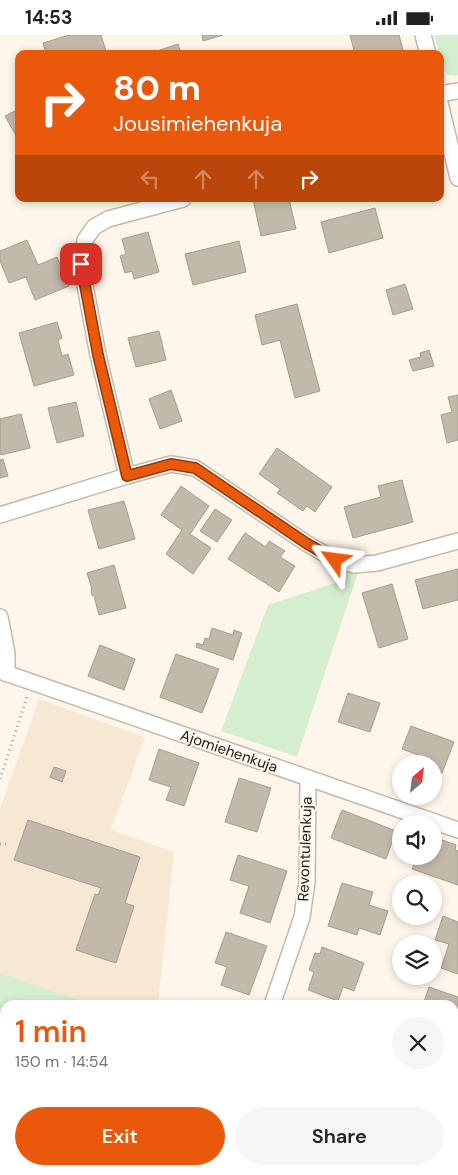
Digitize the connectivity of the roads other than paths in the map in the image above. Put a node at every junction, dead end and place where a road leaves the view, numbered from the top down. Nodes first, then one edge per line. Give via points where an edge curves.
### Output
1 (423, 35) edge
2 (427, 50) edge
3 (458, 91) edge
4 (444, 94) edge
5 (444, 120) edge
6 (458, 178) edge
7 (172, 202) edge
8 (127, 476) junction
9 (0, 515) edge
10 (458, 541) edge
11 (0, 617) edge
12 (3, 673) edge
13 (308, 778) junction
14 (458, 830) edge
15 (274, 1000) edge

1 - 2 street
3 - 4 street
5 - 6 street
7 - 8 street via 108,219 94,227 85,240 81,264 98,355
8 - 9 street
8 - 10 street via 171,464 195,468 306,543 335,560 354,565 377,563
11 - 12 street via 7,653
12 - 13 street, Ajomiehenkuja
13 - 14 street, Ajomiehenkuja
13 - 15 street, Revontulenkuja via 307,882 302,917

